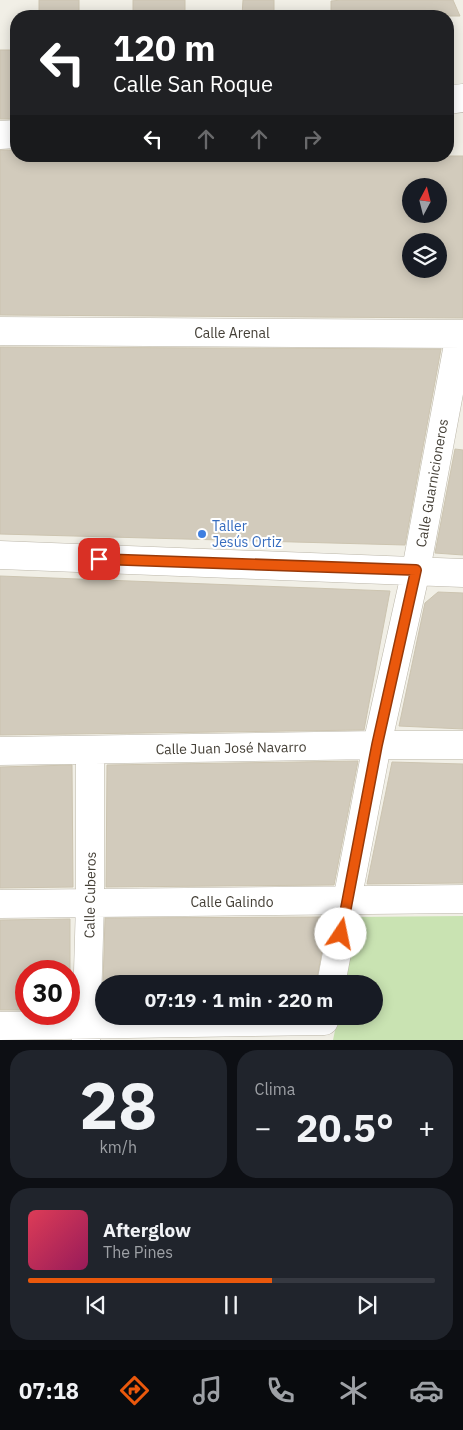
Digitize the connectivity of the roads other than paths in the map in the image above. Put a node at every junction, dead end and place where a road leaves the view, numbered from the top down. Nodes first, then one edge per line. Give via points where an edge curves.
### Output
1 (0, 331) edge
2 (461, 334) edge
3 (0, 556) edge
4 (416, 570) junction
5 (463, 573) edge
6 (377, 745) junction
7 (463, 745) edge
8 (90, 750) junction
9 (0, 752) edge
10 (463, 899) edge
11 (347, 901) junction
12 (90, 903) junction
13 (0, 904) edge
14 (333, 975) edge
15 (0, 1026) edge
16 (323, 1026) edge
17 (86, 1033) edge

1 - 2 street, Calle Arenal
2 - 4 street, Calle Guarnicioneros
3 - 4 street
4 - 5 street
4 - 6 street, Calle Guarnicioneros
6 - 7 street, Calle Juan José Navarro
6 - 8 street, Calle Juan José Navarro
6 - 11 street, Calle Guarnicioneros
8 - 9 street, Calle Juan José Navarro
8 - 12 street, Calle Cuberos
10 - 11 street, Calle Galindo
11 - 12 street, Calle Galindo
11 - 14 street, Calle Guarnicioneros
12 - 13 street, Calle Galindo
12 - 17 street, Calle Cuberos
15 - 17 street
16 - 17 street

